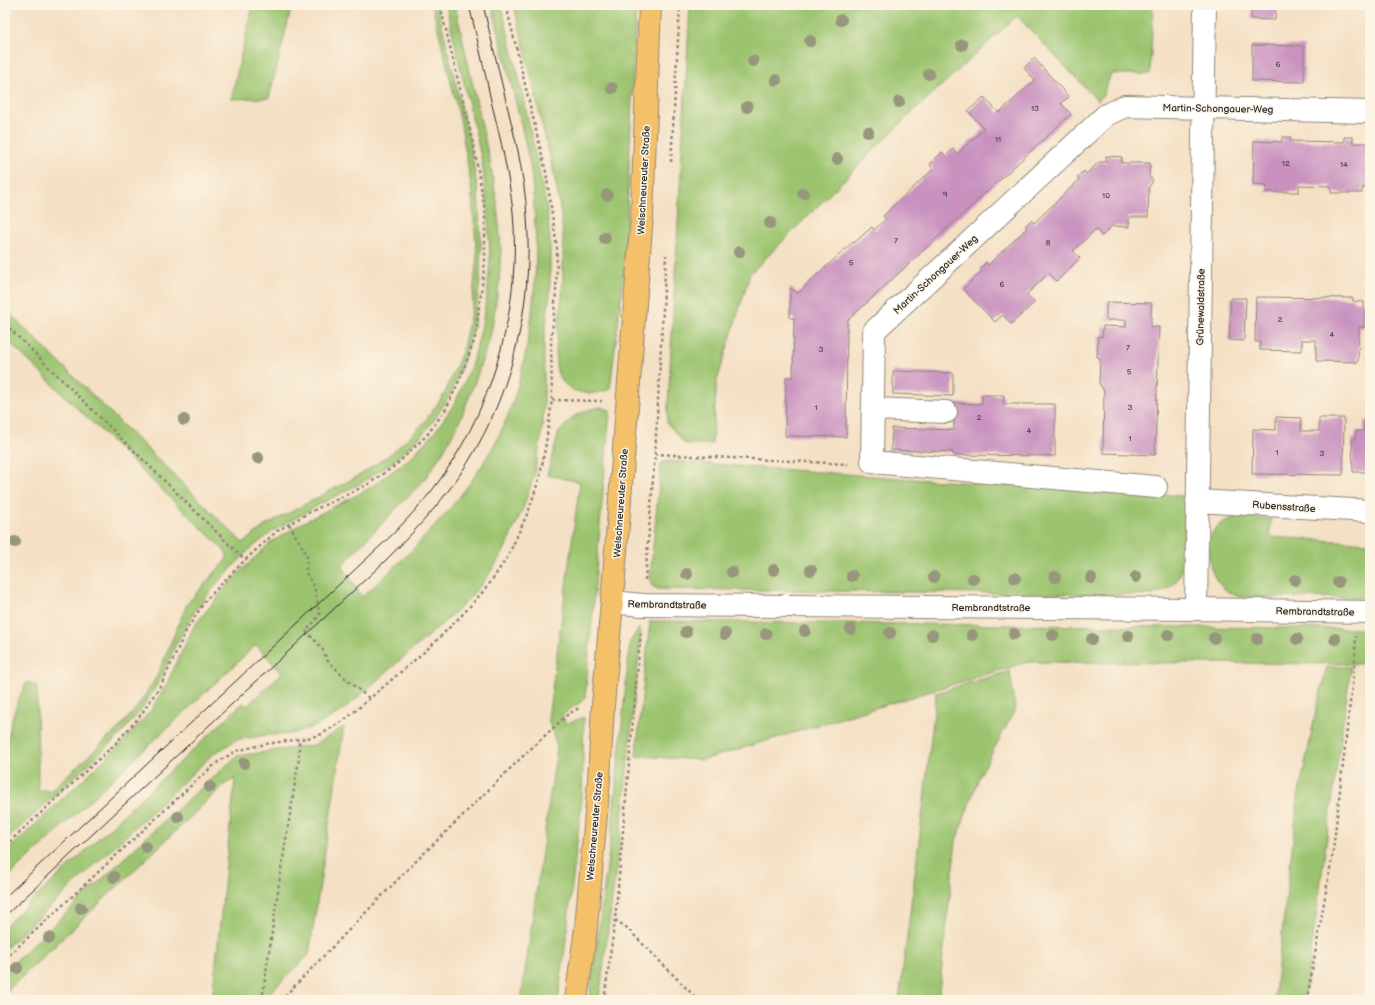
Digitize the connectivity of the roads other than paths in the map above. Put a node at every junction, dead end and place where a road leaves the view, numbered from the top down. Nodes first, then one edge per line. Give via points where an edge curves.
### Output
1 (650, 5) edge
2 (1204, 5) edge
3 (1203, 108) junction
4 (1370, 112) edge
5 (872, 408) junction
6 (946, 412) dead end
7 (1156, 487) dead end
8 (1197, 500) junction
9 (1370, 511) edge
10 (612, 602) junction
11 (1196, 609) junction
12 (1364, 612) edge
13 (576, 1000) edge

1 - 10 main road, Welschneureuter Straße via 642,215
2 - 3 street, Grünewaldstraße
3 - 4 street, Martin-Schongauer-Weg
3 - 5 street, Martin-Schongauer-Weg via 1125,106 1106,115 874,331
3 - 8 street, Grünewaldstraße
5 - 6 street
5 - 7 street, Martin-Schongauer-Weg via 872,462
8 - 9 street, Rubensstraße
8 - 11 street, Grünewaldstraße
10 - 11 street, Rembrandtstraße via 643,605
10 - 13 main road, Welschneureuter Straße via 586,928
11 - 12 street, Rembrandtstraße

